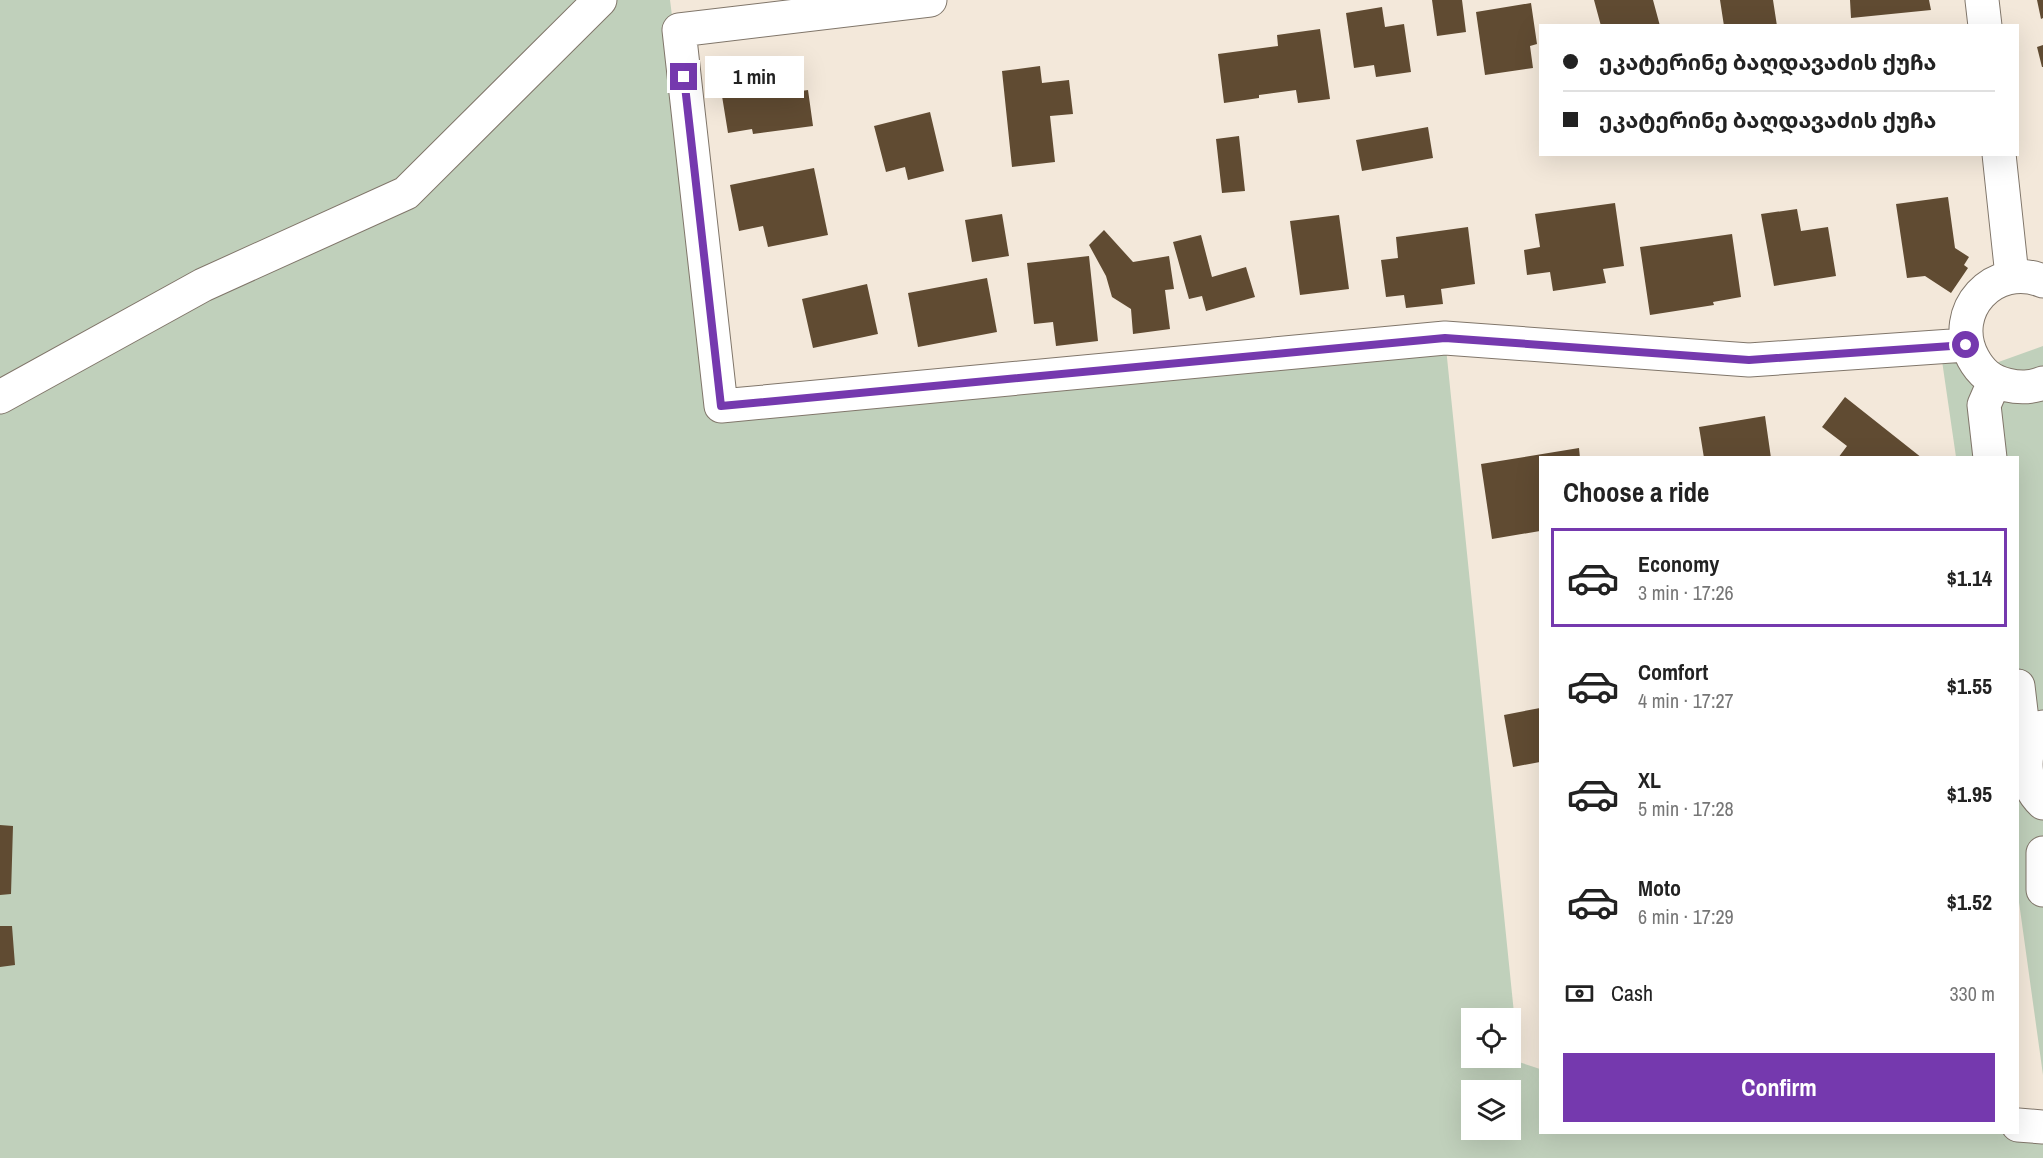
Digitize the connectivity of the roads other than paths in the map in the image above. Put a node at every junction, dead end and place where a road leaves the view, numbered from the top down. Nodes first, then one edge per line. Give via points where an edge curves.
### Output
1 (600, 0) edge
2 (930, 0) edge
3 (1982, 0) edge
4 (1985, 24) edge
5 (1999, 156) edge
6 (2027, 279) edge
7 (1966, 345) junction
8 (1994, 382) junction
9 (2043, 383) edge
10 (0, 397) edge
11 (1990, 456) edge
12 (2019, 694) edge
13 (2029, 749) edge
14 (2043, 803) edge
15 (2043, 853) edge
16 (2043, 890) edge
17 (2019, 1125) edge
18 (2043, 1127) edge

1 - 10 street via 406,193 203,285
2 - 7 street via 679,30 721,406 1445,338 1749,360
3 - 4 street
5 - 6 street
6 - 7 street via 1993,283 1983,291 1971,307 1965,326
7 - 8 street via 1979,369
8 - 9 street via 2022,388
8 - 11 street via 1984,405
12 - 13 street
13 - 14 street via 2030,787
15 - 16 street
17 - 18 street

